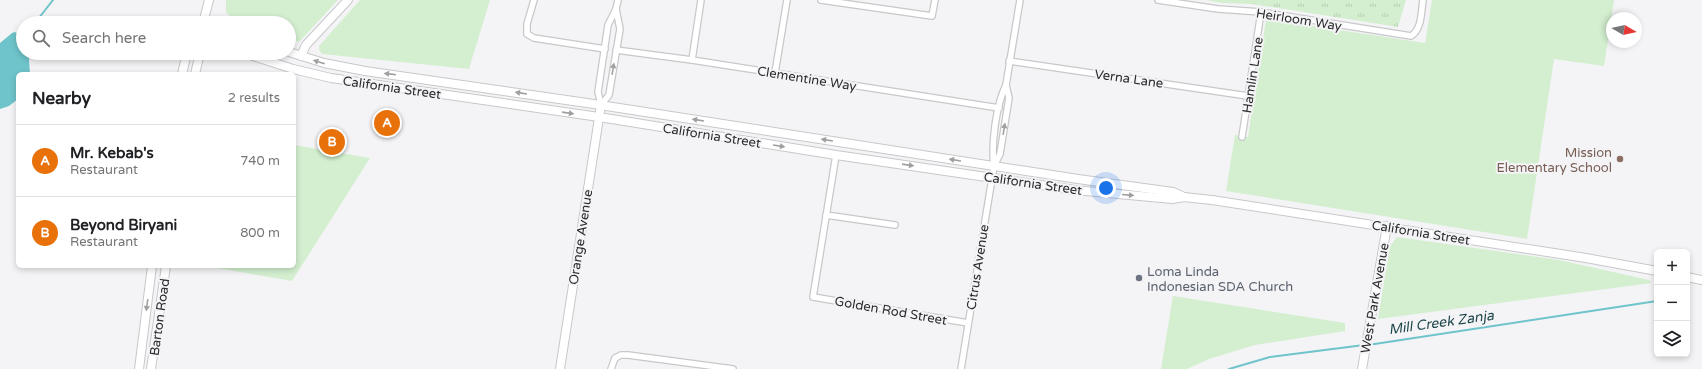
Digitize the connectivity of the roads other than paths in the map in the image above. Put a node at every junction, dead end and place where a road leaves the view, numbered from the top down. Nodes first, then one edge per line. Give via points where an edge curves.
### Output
1 (210, 0) edge
2 (348, 0) edge
3 (534, 0) edge
4 (618, 0) edge
5 (701, 0) edge
6 (787, 0) edge
7 (821, 0) edge
8 (935, 0) edge
9 (1020, 0) edge
10 (1158, 0) edge
11 (1423, 0) edge
12 (616, 9) junction
13 (1261, 12) junction
14 (204, 16) edge
15 (604, 48) junction
16 (616, 50) junction
17 (296, 54) edge
18 (301, 56) junction
19 (186, 60) edge
20 (198, 60) edge
21 (266, 60) edge
22 (692, 60) junction
23 (1010, 61) junction
24 (183, 72) edge
25 (195, 72) edge
26 (375, 72) junction
27 (775, 73) junction
28 (373, 85) junction
29 (1006, 85) junction
30 (1248, 96) junction
31 (601, 105) junction
32 (999, 108) junction
33 (599, 117) junction
34 (1242, 137) dead end
35 (836, 155) junction
36 (994, 166) junction
37 (992, 177) junction
38 (1184, 197) junction
39 (826, 214) junction
40 (895, 225) dead end
41 (1387, 226) junction
42 (152, 268) edge
43 (166, 268) edge
44 (1654, 270) edge
45 (1690, 278) edge
46 (1702, 280) edge
47 (968, 323) junction
48 (697, 366) edge
49 (139, 369) edge
50 (151, 369) edge
51 (560, 369) edge
52 (611, 369) edge
53 (733, 369) edge
54 (961, 369) edge
55 (1362, 369) edge

1 - 14 main road
2 - 18 main road via 306,45
3 - 15 street via 527,24 527,34 534,38
4 - 12 street, Orange Avenue
5 - 22 street
6 - 27 street
7 - 8 street via 932,16
9 - 23 street, Citrus Avenue
10 - 13 street, Heirloom Way
11 - 13 street, Heirloom Way via 1419,27 1416,33 1410,36
12 - 15 street, Orange Avenue via 608,25
12 - 16 street, Orange Avenue via 620,29
13 - 30 street, Hamlin Lane
15 - 31 street, Orange Avenue via 598,92
16 - 22 street, Clementine Way
31 -> 16 street, Orange Avenue via 609,95
17 - 18 main road, California Street
26 -> 18 main road, California Street via 336,66
19 - 24 main road
20 - 25 main road
21 - 28 main road, California Street via 314,75
22 - 27 street, Clementine Way
23 - 29 street, Citrus Avenue
23 - 30 street, Verna Lane
26 - 28 main road
31 -> 26 main road, California Street
27 - 32 street, Clementine Way
28 -> 33 main road, California Street
29 - 32 street, Citrus Avenue via 1000,97
36 -> 29 street, Citrus Avenue via 1000,154 1009,98
30 - 34 street, Hamlin Lane
31 - 33 main road, Orange Avenue
36 -> 31 main road, California Street
32 - 36 street, Citrus Avenue via 992,154
33 -> 35 main road, California Street
33 - 51 main road, Orange Avenue
35 -> 37 main road, California Street
35 - 39 street
36 - 37 street, Citrus Avenue
36 - 38 main road, California Street via 1173,192
37 -> 38 main road, California Street via 1075,190
37 - 47 street, Citrus Avenue
38 - 41 main road, California Street
39 - 40 street
39 - 47 street, Golden Rod Street via 813,297
41 - 44 main road, California Street
41 - 55 main road, West Park Avenue
42 -> 49 main road, Barton Road
43 - 50 main road, Barton Road
45 - 46 main road
47 - 54 street, Citrus Avenue
48 - 52 street via 628,355 615,358
48 - 53 street

